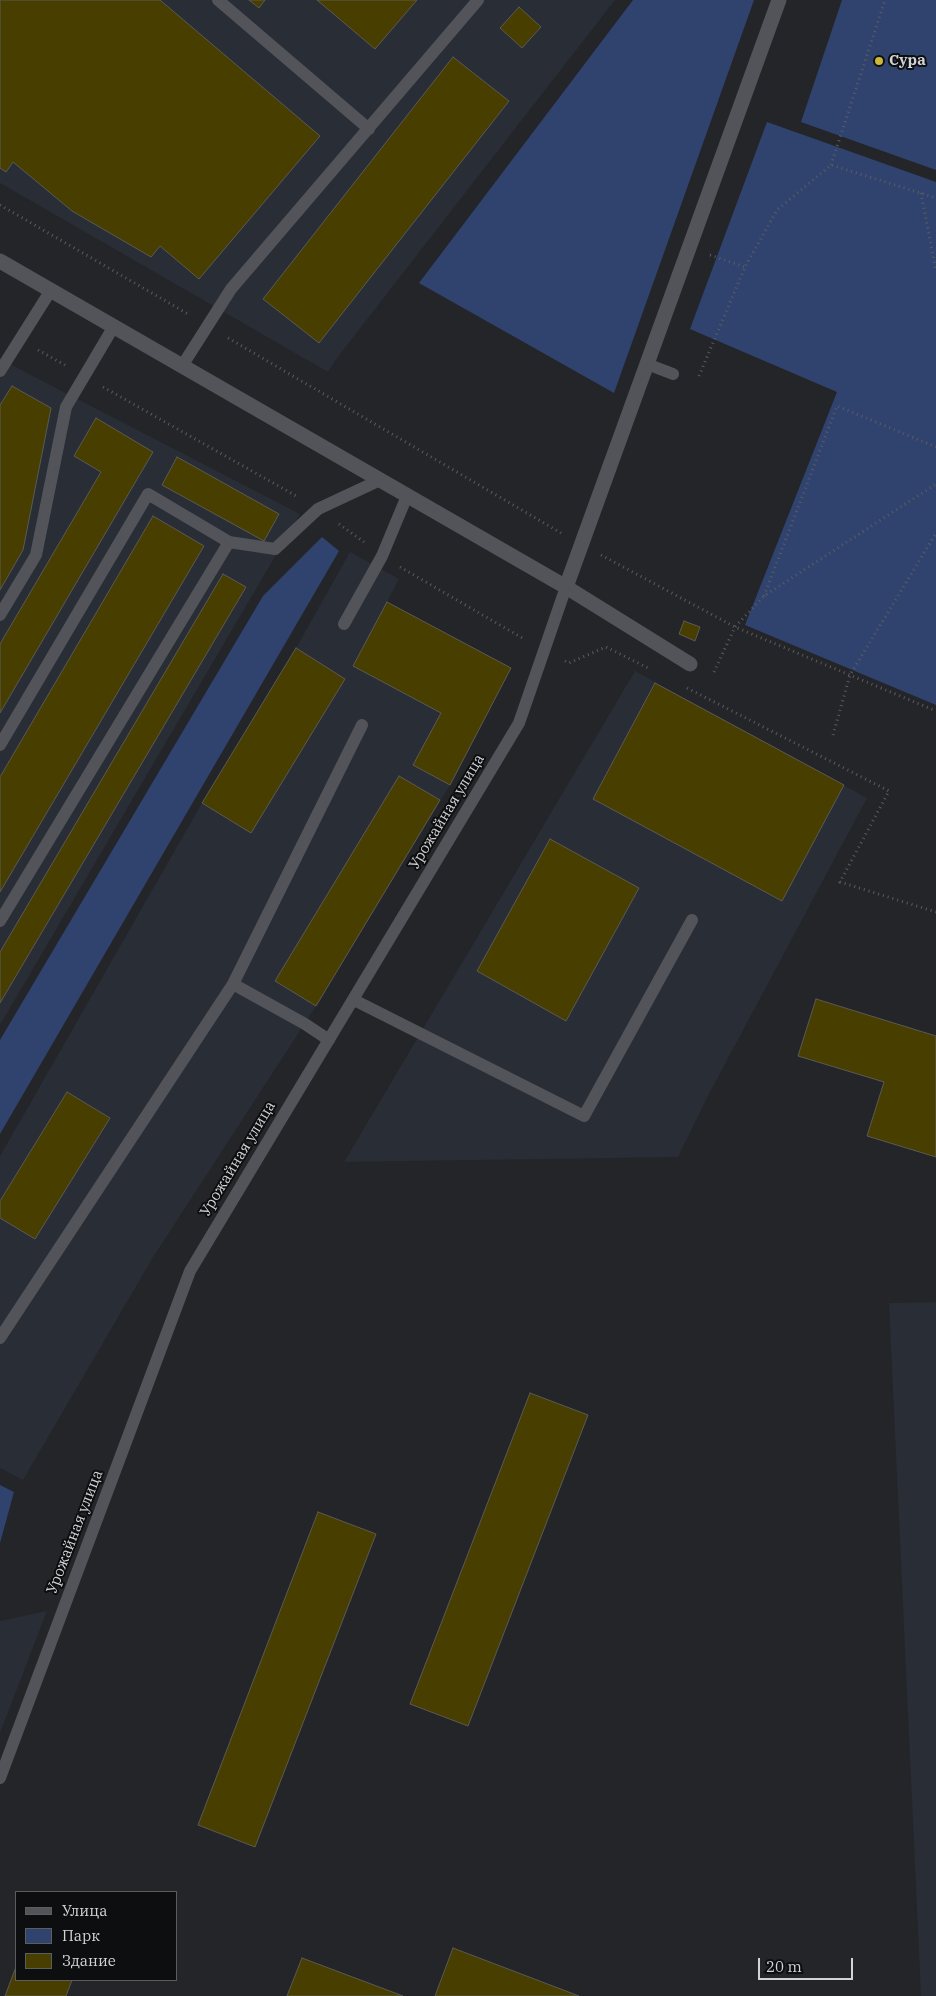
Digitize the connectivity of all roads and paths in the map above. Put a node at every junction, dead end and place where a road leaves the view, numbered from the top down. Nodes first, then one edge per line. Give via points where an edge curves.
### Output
1 (218, 0) edge
2 (478, 0) edge
3 (779, 0) edge
4 (885, 0) edge
5 (369, 129) junction
6 (831, 166) junction
7 (921, 192) junction
8 (936, 198) edge
9 (0, 205) edge
10 (689, 247) junction
11 (0, 261) edge
12 (745, 267) junction
13 (936, 271) edge
14 (50, 290) junction
15 (114, 326) junction
16 (207, 326) junction
17 (19, 339) junction
18 (647, 364) junction
19 (182, 366) junction
20 (0, 371) edge
21 (673, 374) dead end
22 (84, 376) junction
23 (699, 376) dead end
24 (936, 447) edge
25 (380, 480) junction
26 (936, 484) edge
27 (407, 496) junction
28 (318, 509) junction
29 (936, 533) edge
30 (229, 542) junction
31 (581, 544) junction
32 (382, 556) junction
33 (566, 587) junction
34 (764, 596) junction
35 (0, 615) edge
36 (344, 624) dead end
37 (735, 627) junction
38 (545, 651) junction
39 (690, 664) dead end
40 (650, 670) dead end
41 (713, 675) dead end
42 (850, 675) junction
43 (685, 688) dead end
44 (936, 711) edge
45 (362, 725) dead end
46 (833, 735) dead end
47 (0, 745) edge
48 (936, 912) edge
49 (692, 920) dead end
50 (0, 921) edge
51 (232, 984) junction
52 (354, 1000) junction
53 (329, 1040) junction
54 (0, 1338) edge
55 (0, 1778) edge

1 - 5 lane
2 - 5 lane
3 - 10 street
4 - 6 path
5 - 16 lane via 231,289
6 - 7 path
6 - 12 path via 777,210
7 - 8 path
7 - 13 path
9 - 16 path
10 - 12 path
10 - 18 street
11 - 14 street
12 - 23 path
14 - 15 street
14 - 17 lane
15 - 19 street
15 - 22 lane
16 - 19 lane
16 - 31 path
17 - 20 lane
17 - 22 path
18 - 21 lane
18 - 31 street
19 - 25 street
22 - 28 path
22 - 35 lane via 66,407 36,555
24 - 34 path via 837,406
25 - 27 street
25 - 28 lane
26 - 34 path
27 - 32 lane
27 - 33 street
28 - 30 lane via 275,549
28 - 32 path
29 - 42 path
30 - 47 lane via 148,494
30 - 50 lane
31 - 33 street
31 - 37 path
32 - 36 lane
32 - 38 path
33 - 38 lane, Урожайная улица
33 - 39 street
34 - 37 path
37 - 41 path
37 - 42 path
38 - 40 path via 569,663 606,647
38 - 52 lane, Урожайная улица via 519,723
42 - 44 path
42 - 46 path
43 - 48 path via 889,791 840,882
45 - 51 lane
49 - 52 lane via 584,1116
51 - 53 lane
51 - 54 lane
52 - 53 lane, Урожайная улица
53 - 55 lane, Урожайная улица via 190,1271

